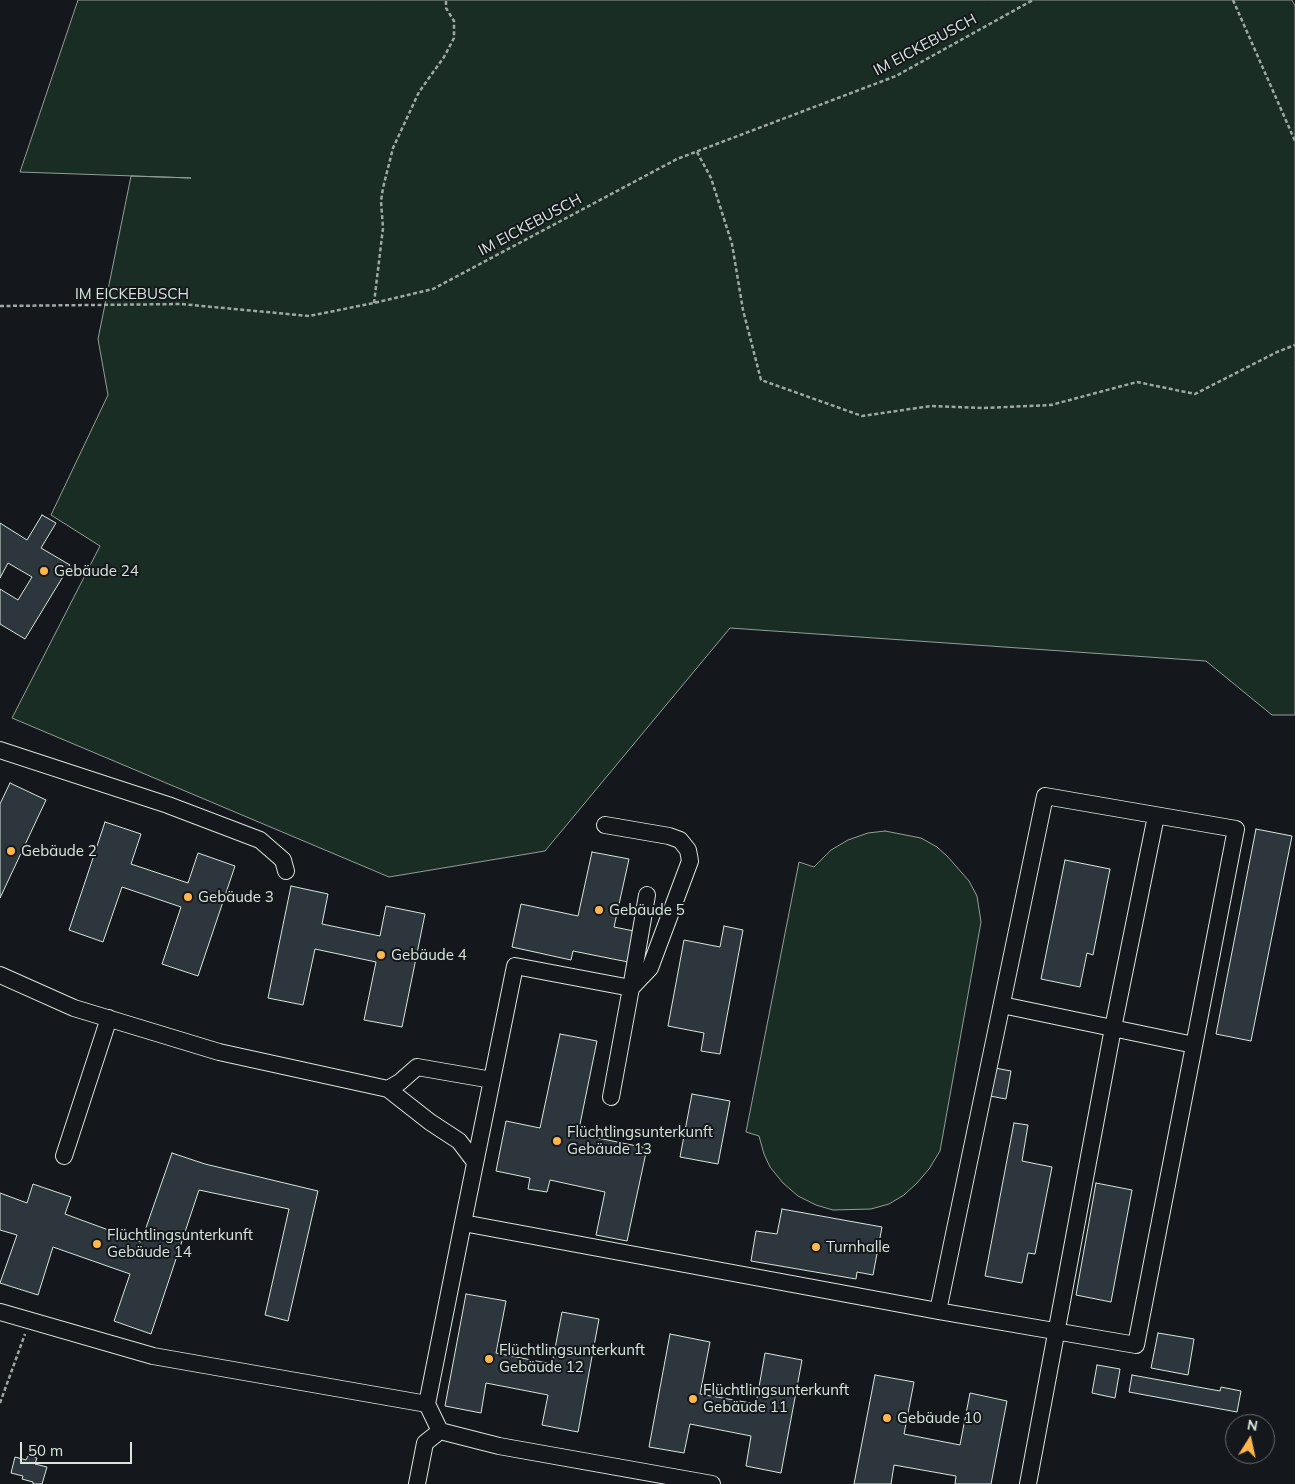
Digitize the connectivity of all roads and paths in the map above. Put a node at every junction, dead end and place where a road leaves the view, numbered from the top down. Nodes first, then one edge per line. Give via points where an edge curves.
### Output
1 (1033, 0) edge
2 (1233, 0) edge
3 (446, 2) edge
4 (1295, 141) edge
5 (697, 152) junction
6 (374, 303) junction
7 (0, 306) edge
8 (1295, 345) edge
9 (0, 750) edge
10 (1156, 816) junction
11 (605, 825) dead end
12 (286, 872) dead end
13 (647, 895) dead end
14 (0, 975) edge
15 (631, 988) junction
16 (1002, 1005) junction
17 (109, 1018) junction
18 (1113, 1028) junction
19 (1194, 1045) junction
20 (492, 1080) junction
21 (388, 1088) junction
22 (612, 1097) dead end
23 (64, 1156) dead end
24 (475, 1162) junction
25 (463, 1223) junction
26 (938, 1311) junction
27 (0, 1312) edge
28 (30, 1321) junction
29 (1056, 1331) junction
30 (0, 1403) edge
31 (427, 1404) junction
32 (440, 1431) junction
33 (417, 1484) edge
34 (712, 1484) edge
35 (1028, 1484) edge

1 - 5 path, IM EICKEBUSCH via 896,76
2 - 4 path
3 - 6 path via 454,21 454,38 419,92 393,148 382,188 383,228
5 - 6 path, IM EICKEBUSCH via 677,159 432,289
5 - 8 path via 711,178 732,244 743,310 761,380 862,416 931,406 1051,405 1137,382 1195,394
6 - 7 path, IM EICKEBUSCH via 309,316 181,304
9 - 12 lane via 168,805 260,840 283,860
10 - 16 lane via 1045,796
10 - 18 lane
10 - 19 lane via 1236,829
11 - 15 lane via 680,840 688,850 690,861 650,968
13 - 15 lane
14 - 17 lane via 74,1008
15 - 20 lane via 515,966
15 - 22 lane
16 - 18 lane
16 - 26 lane
17 - 21 lane via 219,1052
17 - 23 lane
18 - 19 lane
18 - 29 lane
19 - 29 lane via 1136,1346
20 - 21 lane via 417,1067
20 - 24 lane
21 - 24 lane via 459,1141
24 - 25 lane
25 - 26 lane
25 - 31 lane
26 - 29 lane
27 - 28 lane
28 - 30 path
28 - 31 lane via 153,1356
29 - 35 lane
31 - 32 lane
32 - 33 lane via 425,1443
32 - 34 lane via 499,1446

